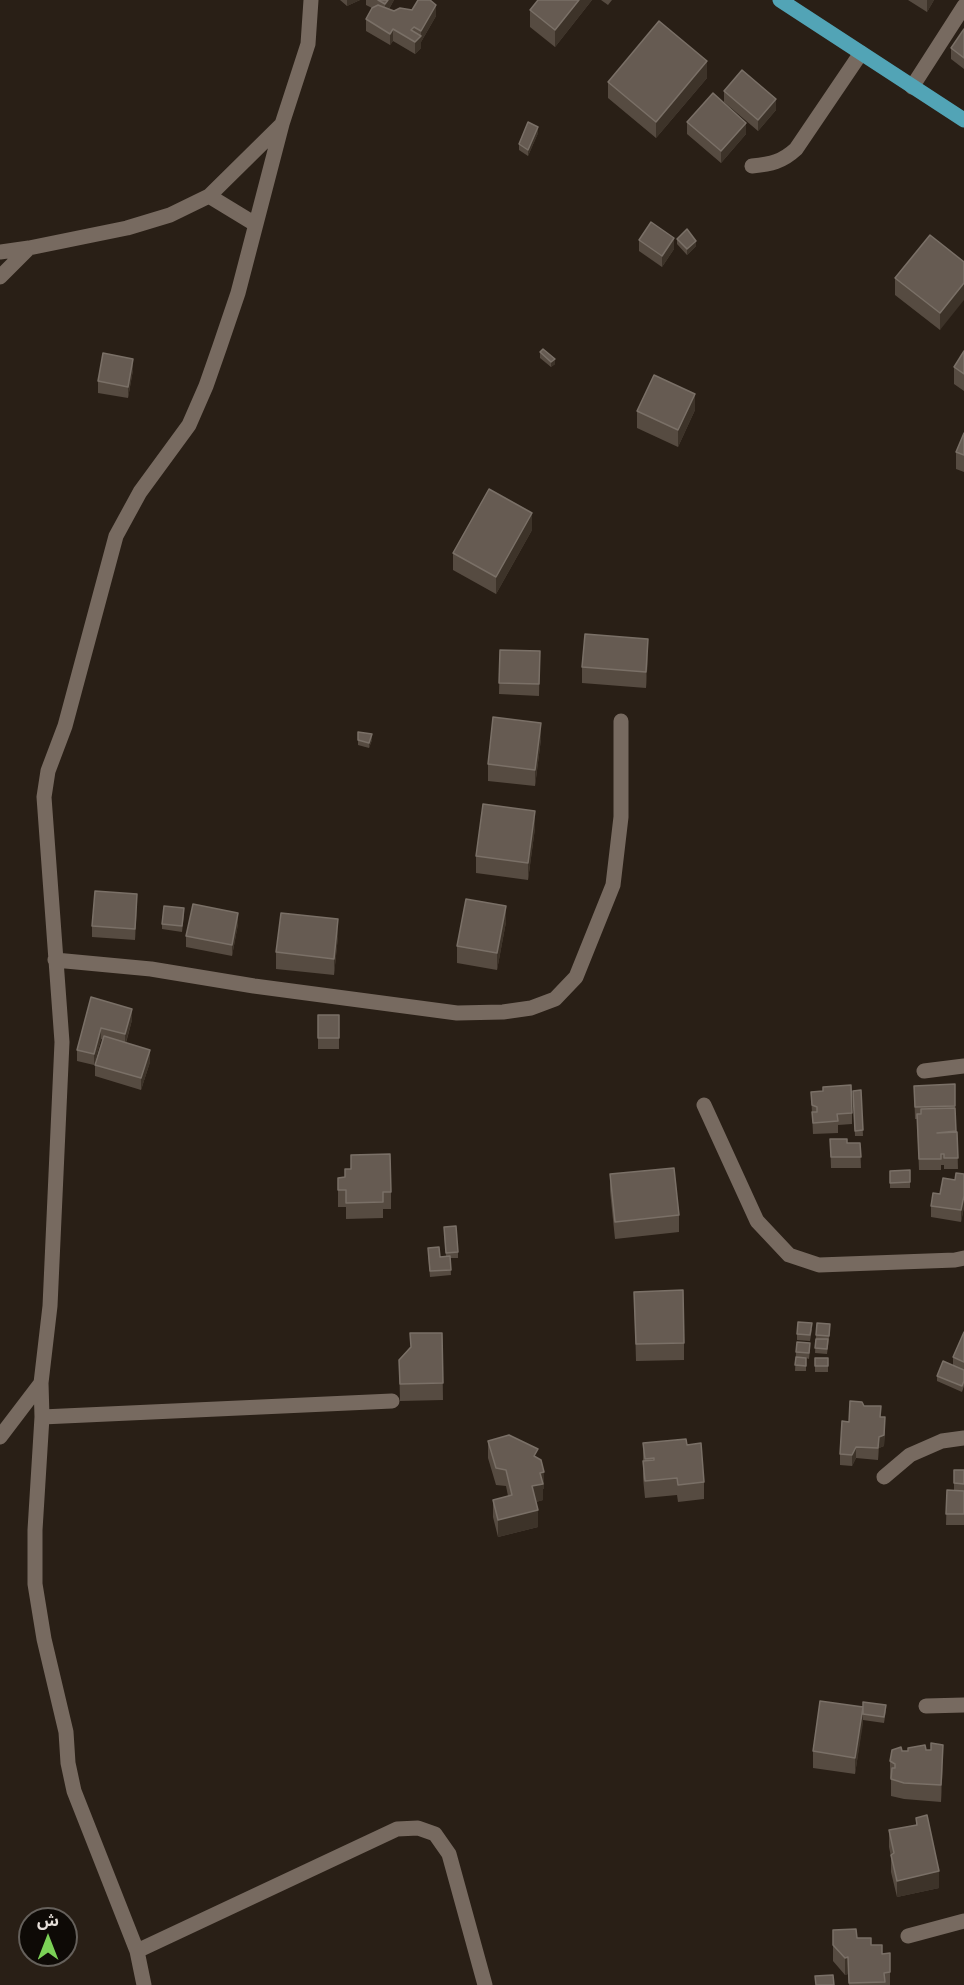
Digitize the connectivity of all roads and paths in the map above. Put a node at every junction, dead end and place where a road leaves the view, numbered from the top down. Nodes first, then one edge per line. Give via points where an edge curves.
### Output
1 (311, 0) edge
2 (780, 0) edge
3 (964, 6) edge
4 (861, 53) junction
5 (912, 87) junction
6 (964, 120) edge
7 (282, 124) junction
8 (752, 166) dead end
9 (209, 196) junction
10 (255, 224) junction
11 (29, 248) junction
12 (0, 252) edge
13 (0, 277) edge
14 (621, 722) dead end
15 (55, 960) junction
16 (964, 1066) edge
17 (924, 1071) dead end
18 (704, 1105) dead end
19 (964, 1258) edge
20 (41, 1383) junction
21 (392, 1401) dead end
22 (42, 1417) junction
23 (0, 1437) edge
24 (964, 1438) edge
25 (884, 1477) dead end
26 (964, 1705) edge
27 (926, 1706) dead end
28 (964, 1921) edge
29 (908, 1936) dead end
30 (137, 1952) junction
31 (144, 1985) edge
32 (484, 1985) edge

1 - 7 street via 308,44
2 - 4 main road
3 - 5 street
4 - 5 main road
4 - 8 street via 796,149 785,159
5 - 6 main road
7 - 9 street
7 - 10 street
9 - 10 street
9 - 11 street via 170,215 127,228
10 - 15 street via 238,293 189,425 140,492 116,536 65,726 48,771 45,797
11 - 12 street
11 - 13 street
14 - 15 street via 621,817 613,885 576,977 555,999 503,1012 457,1013 151,969
15 - 20 street via 62,1042 50,1306
16 - 17 street
18 - 19 street via 757,1221 789,1255 819,1265
20 - 22 street
20 - 23 street
21 - 22 street
22 - 30 street via 35,1584 66,1732 74,1791
24 - 25 street via 942,1441 910,1455
26 - 27 street
28 - 29 street
30 - 31 street
30 - 32 street via 397,1829 418,1827 435,1834 448,1854

